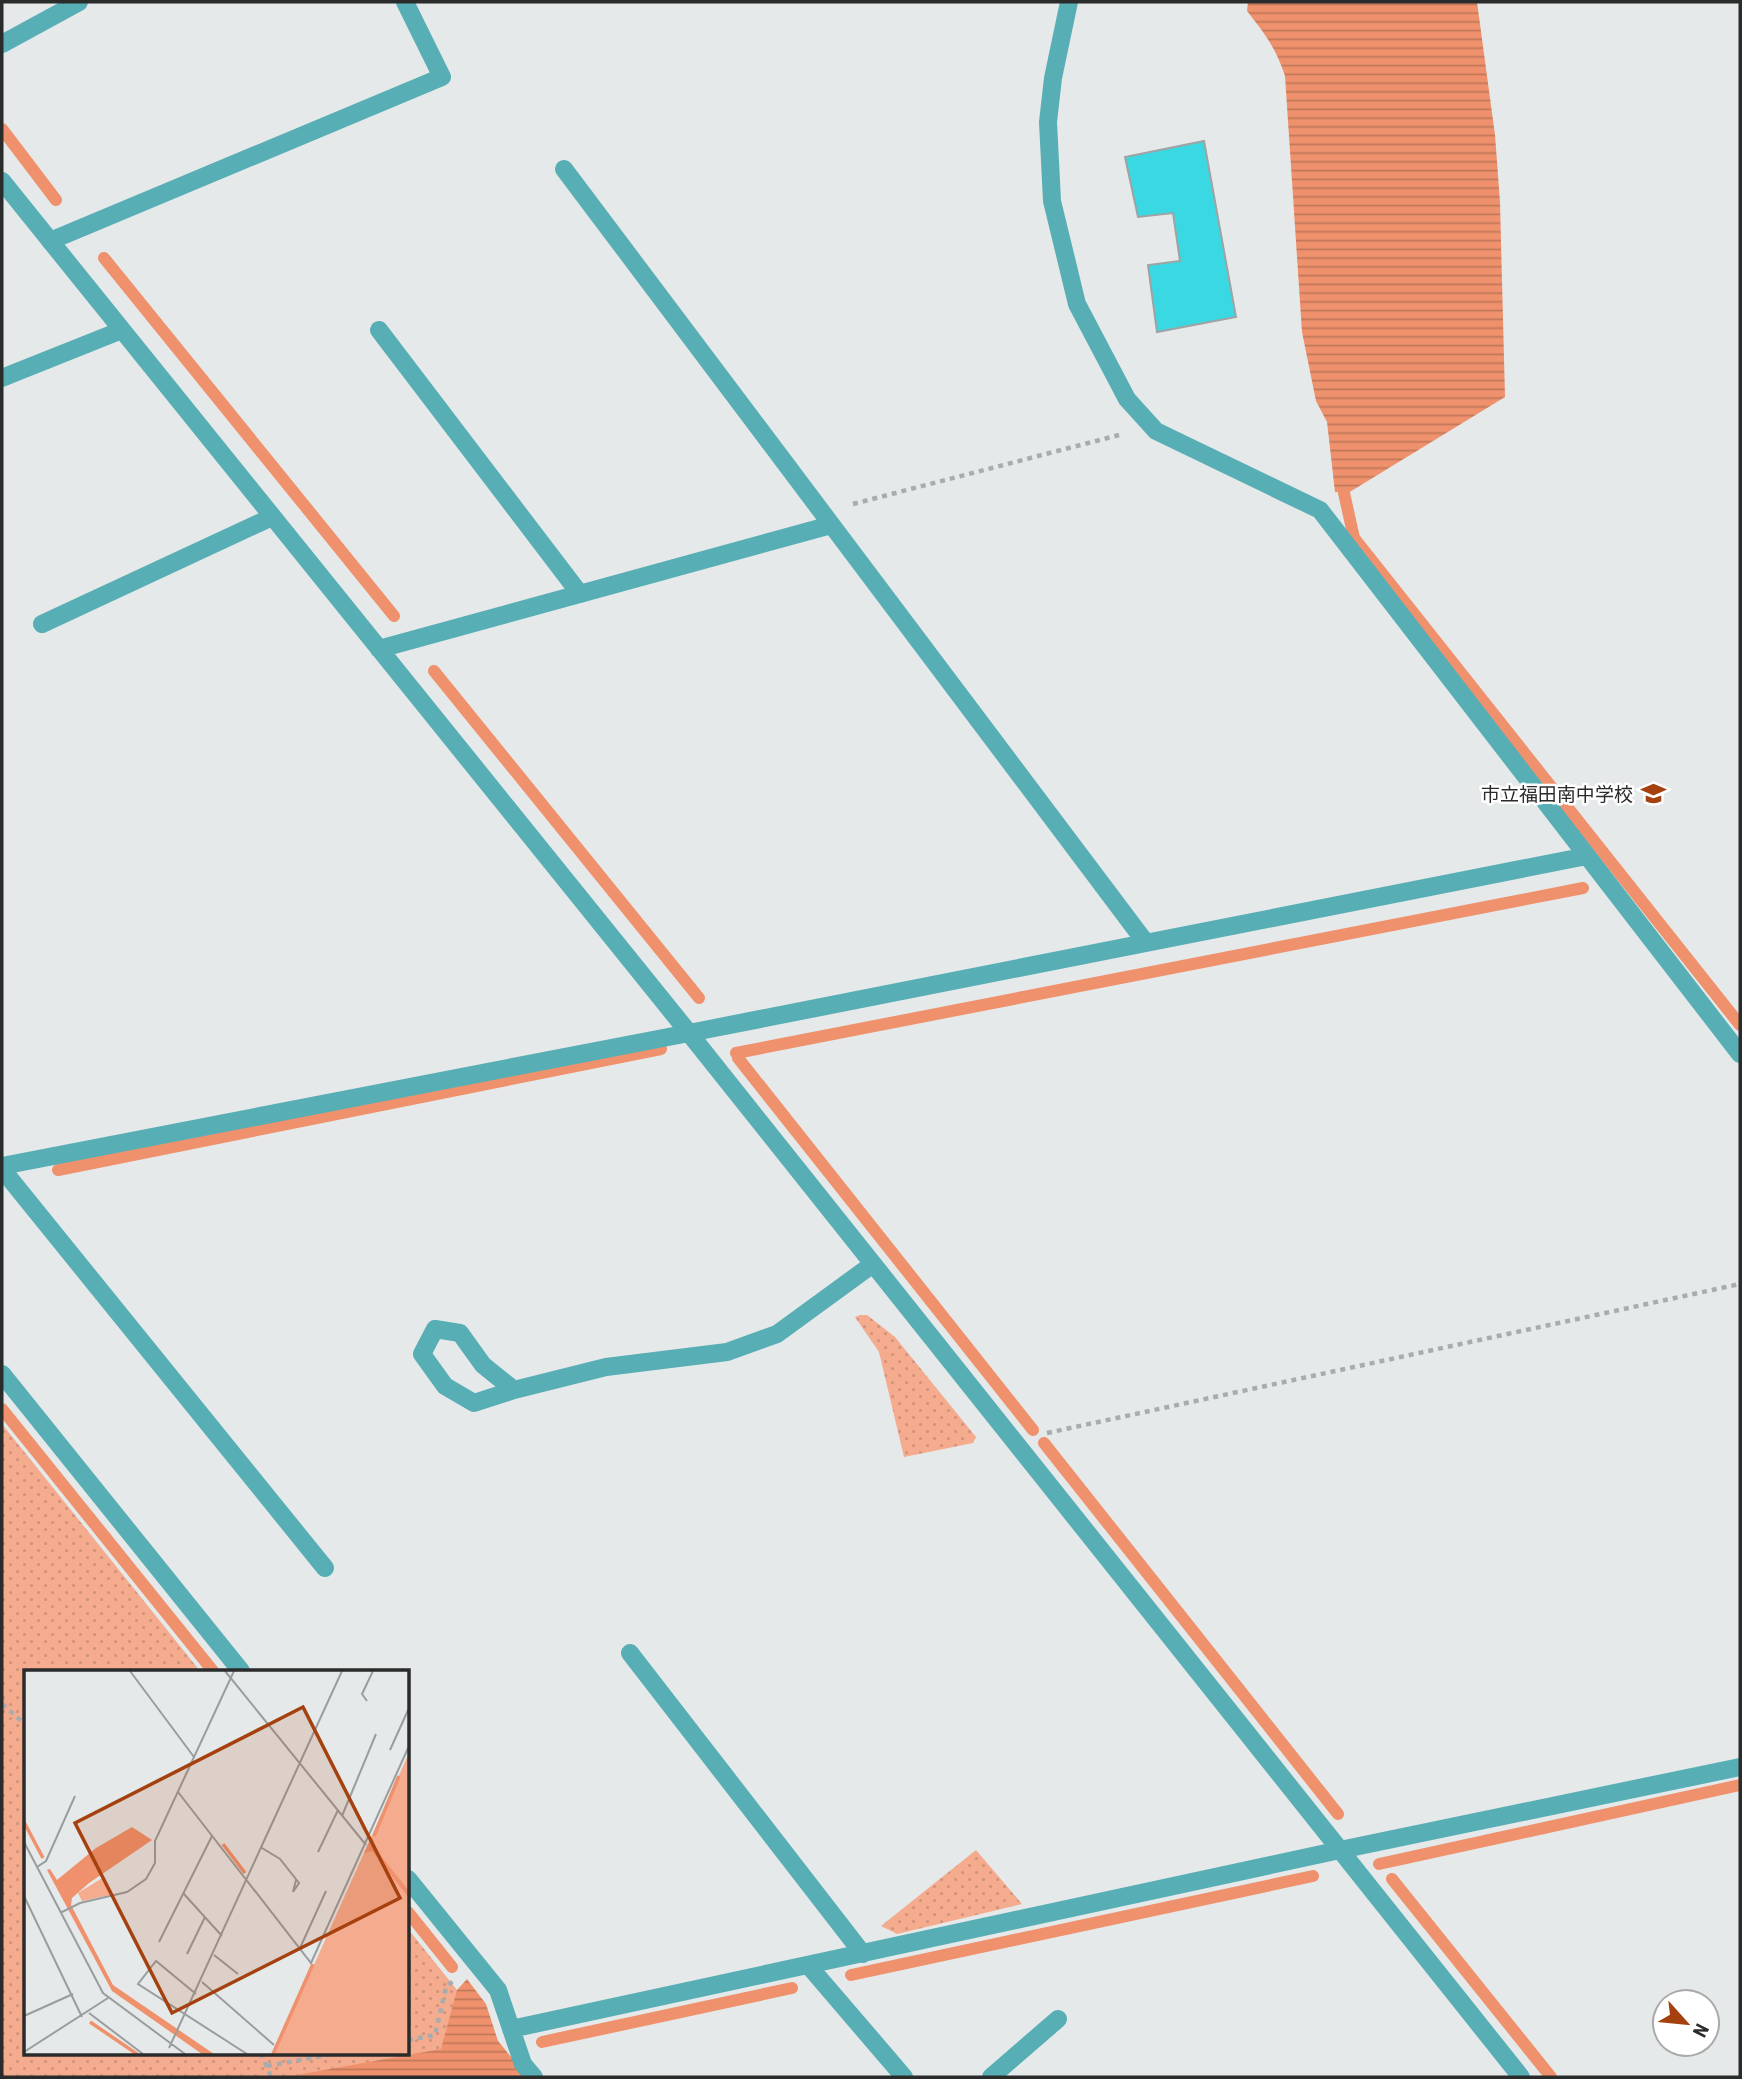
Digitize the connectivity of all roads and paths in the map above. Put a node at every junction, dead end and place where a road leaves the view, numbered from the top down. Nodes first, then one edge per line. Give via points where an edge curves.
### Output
1 (79, 2) edge
2 (405, 2) edge
3 (1069, 2) edge
4 (2, 44) edge
5 (564, 169) dead end
6 (2, 181) edge
7 (50, 241) junction
8 (122, 330) junction
9 (379, 330) dead end
10 (2, 378) edge
11 (1152, 427) junction
12 (272, 517) junction
13 (826, 518) junction
14 (580, 594) junction
15 (42, 624) dead end
16 (379, 649) junction
17 (1587, 856) junction
18 (1146, 943) junction
19 (689, 1033) junction
20 (1740, 1055) edge
21 (2, 1167) edge
22 (873, 1264) junction
23 (1740, 1284) edge
24 (2, 1374) edge
25 (514, 1390) junction
26 (1021, 1450) junction
27 (324, 1568) dead end
28 (630, 1653) dead end
29 (240, 1670) edge
30 (2, 1704) edge
31 (24, 1723) edge
32 (1740, 1767) edge
33 (1340, 1850) junction
34 (410, 1881) edge
35 (863, 1954) junction
36 (476, 1963) junction
37 (808, 1965) junction
38 (1058, 2019) dead end
39 (511, 2029) junction
40 (410, 2040) edge
41 (261, 2054) edge
42 (333, 2054) edge
43 (267, 2066) junction
44 (271, 2077) edge
45 (534, 2077) edge
46 (904, 2077) edge
47 (991, 2077) edge
48 (1521, 2077) edge

1 - 4 street
2 - 7 street via 442,77
3 - 11 street via 1048,122 1052,201 1077,304 1127,399
5 - 13 street
6 - 7 street
7 - 8 street
8 - 10 street
8 - 12 street
9 - 14 street
11 - 13 path
11 - 17 street via 1320,510
12 - 15 street
12 - 16 street
13 - 14 street
13 - 18 street
14 - 16 street
16 - 19 street
17 - 18 street
17 - 20 street
18 - 19 street
19 - 21 street
19 - 22 street
21 - 27 street
22 - 25 street via 778,1334 727,1352 606,1367
22 - 26 street
23 - 26 path via 1051,1431
24 - 29 street
25 - 25 street via 474,1403 445,1386 422,1354 435,1329 460,1333 483,1365
26 - 33 street
28 - 35 street
30 - 31 path
32 - 33 street
33 - 35 street
33 - 48 street
34 - 36 street
35 - 37 street
36 - 39 street via 498,1990
36 - 40 path via 446,1987 435,2035
37 - 39 street
37 - 46 street
38 - 47 street
39 - 45 street via 523,2064
41 - 43 path
42 - 43 path
43 - 44 path

